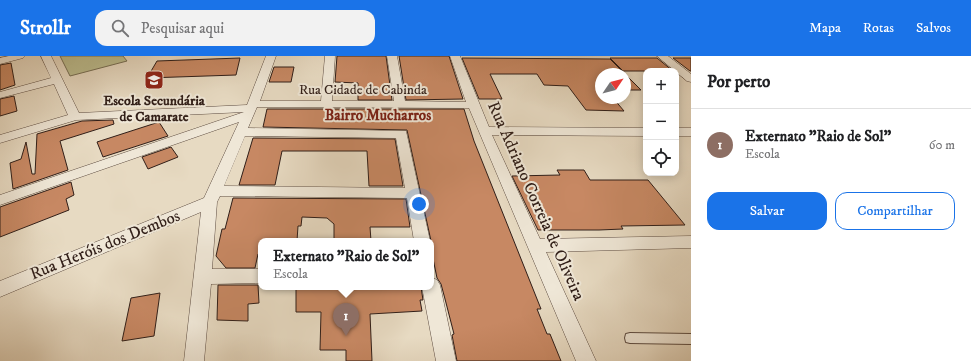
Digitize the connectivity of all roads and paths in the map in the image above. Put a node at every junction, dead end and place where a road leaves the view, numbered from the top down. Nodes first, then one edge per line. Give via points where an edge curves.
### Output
1 (20, 56) edge
2 (46, 56) edge
3 (271, 56) edge
4 (330, 56) edge
5 (392, 56) edge
6 (455, 56) edge
7 (662, 56) edge
8 (0, 61) edge
9 (691, 79) edge
10 (57, 80) junction
11 (0, 95) edge
12 (326, 104) junction
13 (400, 105) junction
14 (473, 105) junction
15 (251, 109) junction
16 (75, 117) junction
17 (484, 131) junction
18 (241, 132) junction
19 (643, 132) edge
20 (679, 132) edge
21 (691, 132) edge
22 (0, 139) edge
23 (413, 193) junction
24 (213, 196) junction
25 (0, 200) edge
26 (421, 238) edge
27 (691, 242) edge
28 (535, 246) junction
29 (258, 276) edge
30 (203, 277) junction
31 (0, 289) edge
32 (432, 290) edge
33 (630, 338) dead end
34 (691, 339) edge
35 (194, 361) edge
36 (446, 361) edge
37 (586, 361) edge

1 - 8 street
2 - 10 street
3 - 15 street
4 - 12 street
5 - 13 street
6 - 14 street, Rua Adriano Correia de Oliveira
7 - 9 street
10 - 11 street
10 - 16 street
12 - 13 street, Rua Cidade de Cabinda
12 - 15 street, Rua Cidade de Cabinda
13 - 14 street, Rua Cidade de Cabinda
14 - 17 street, Rua Adriano Correia de Oliveira
15 - 16 street, Rua Cidade de Cabinda
15 - 18 street
15 - 25 street
16 - 22 street, Rua Cidade de Cabinda
17 - 19 street
17 - 28 street, Rua Adriano Correia de Oliveira
18 - 23 street via 402,134
18 - 24 street
20 - 21 street
23 - 24 street, Rua Heróis dos Dembos
23 - 26 street
24 - 30 street
24 - 31 street, Rua Heróis dos Dembos
27 - 28 street
28 - 37 street, Rua Adriano Correia de Oliveira
29 - 30 street
30 - 35 street
32 - 36 street
33 - 34 lane

